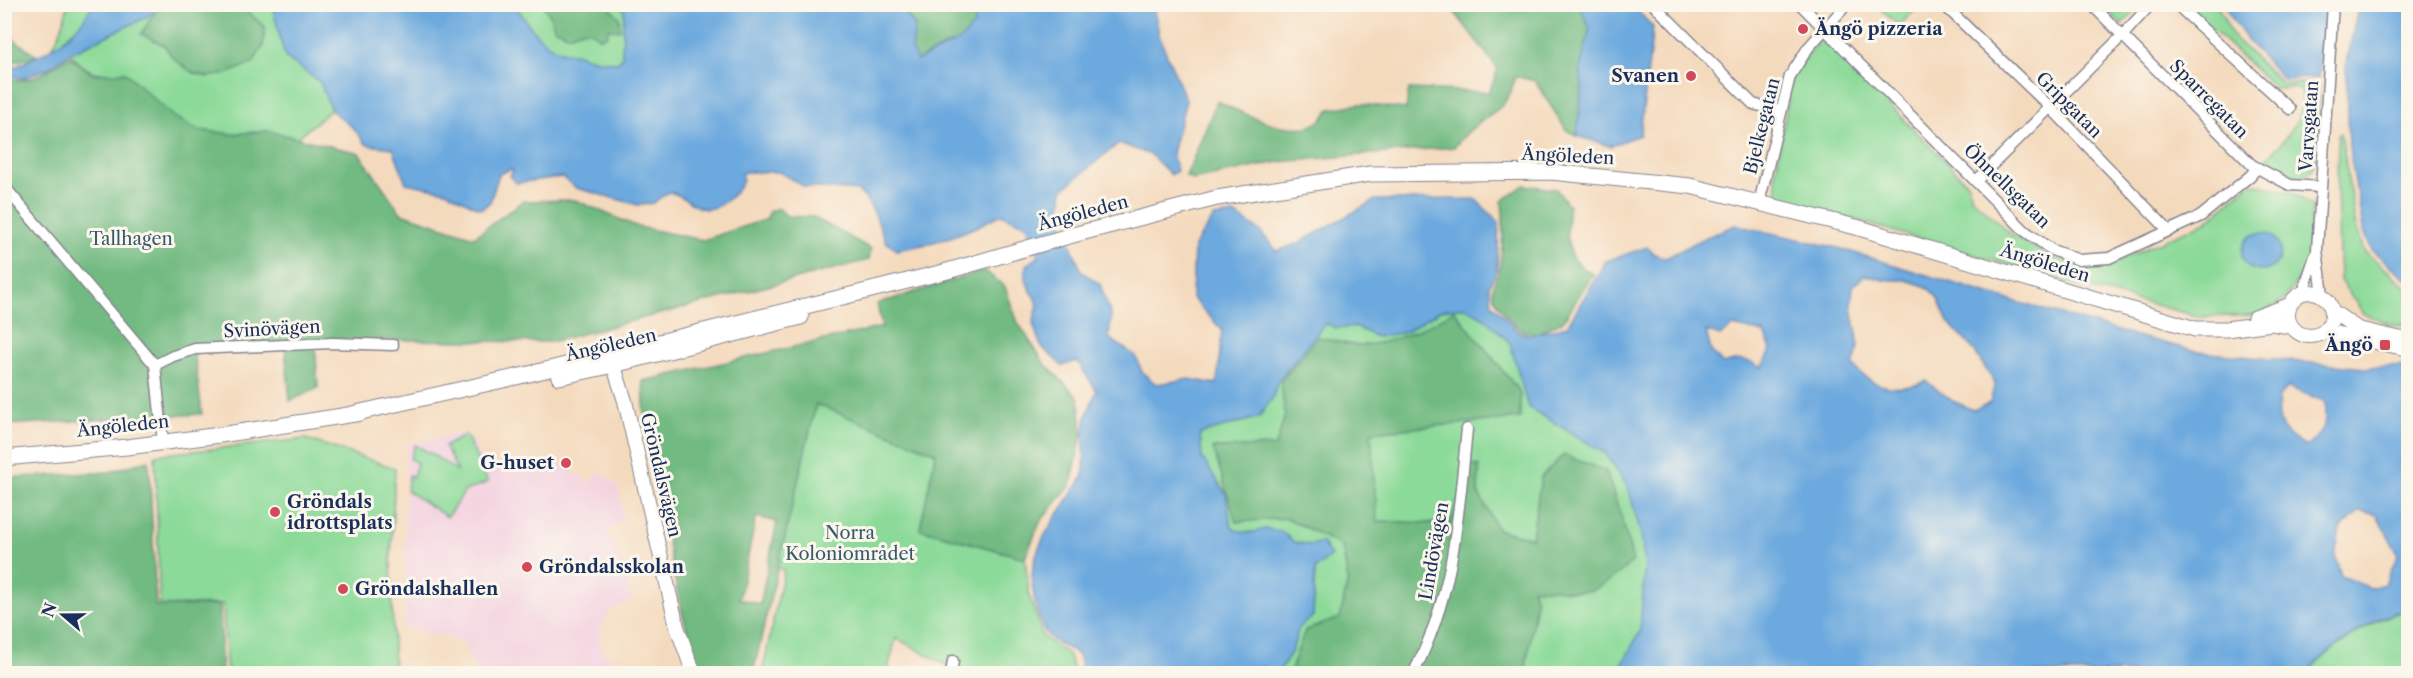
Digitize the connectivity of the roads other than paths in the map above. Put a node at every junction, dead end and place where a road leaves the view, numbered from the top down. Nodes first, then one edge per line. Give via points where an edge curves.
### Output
1 (1653, 4) edge
2 (1800, 4) edge
3 (1847, 4) edge
4 (1943, 4) edge
5 (2091, 4) edge
6 (2151, 4) edge
7 (2176, 4) edge
8 (2333, 7) edge
9 (1825, 28) junction
10 (2122, 36) junction
11 (2050, 107) junction
12 (2290, 109) dead end
13 (1780, 111) junction
14 (2257, 168) junction
15 (1976, 181) junction
16 (2321, 187) junction
17 (6, 188) edge
18 (1759, 203) junction
19 (2169, 231) junction
20 (2317, 250) junction
21 (2303, 292) junction
22 (2323, 295) junction
23 (2288, 306) junction
24 (2332, 311) junction
25 (2183, 324) junction
26 (2290, 326) junction
27 (2325, 330) junction
28 (393, 345) dead end
29 (2407, 345) edge
30 (612, 360) junction
31 (155, 365) junction
32 (1467, 429) dead end
33 (163, 442) junction
34 (4, 458) edge
35 (953, 661) dead end
36 (694, 674) edge
37 (951, 674) edge
38 (1413, 674) edge

1 - 13 street via 1753,104
2 - 9 street, Öhnellsgatan
3 - 9 street, Bjelkegatan
4 - 11 street, Gripgatan
5 - 10 street, Sparregatan
6 - 10 street
7 - 12 street
8 - 16 street, Varvsgatan
9 - 13 street, Bjelkegatan via 1798,61
9 - 15 street, Öhnellsgatan
10 - 11 street
10 - 14 street, Sparregatan
11 - 15 street
11 - 19 street, Gripgatan
13 - 18 street, Bjelkegatan
14 - 16 street, Sparregatan via 2290,185
14 - 19 street, Öhnellsgatan via 2201,216
15 - 19 street, Öhnellsgatan via 2025,231 2052,250 2079,260 2109,258
16 - 20 street, Varvsgatan
17 - 31 street
18 - 25 main road, Ängöleden via 1856,227
18 - 30 main road, Ängöleden via 1690,186 1551,172 1370,174 1217,198
20 - 21 street, Varvsgatan
20 - 22 street, Varvsgatan
21 - 22 street
21 - 23 street, Ängöleden
22 - 24 street, Ängöleden
23 - 25 main road, Ängöleden via 2248,320
23 - 26 street
24 - 27 street
24 - 29 street, Ängöleden via 2358,329
25 - 26 main road, Ängöleden via 2205,329 2272,323
26 - 27 street, Ängöleden via 2307,336
27 - 29 street, Ängöleden
28 - 31 street, Svinövägen via 332,343 195,349
30 - 33 main road, Ängöleden via 352,414
30 - 36 street, Gröndalsvägen via 628,412 677,627
31 - 33 street
32 - 38 street, Lindövägen via 1455,545 1444,597
33 - 34 main road, Ängöleden
35 - 37 street

